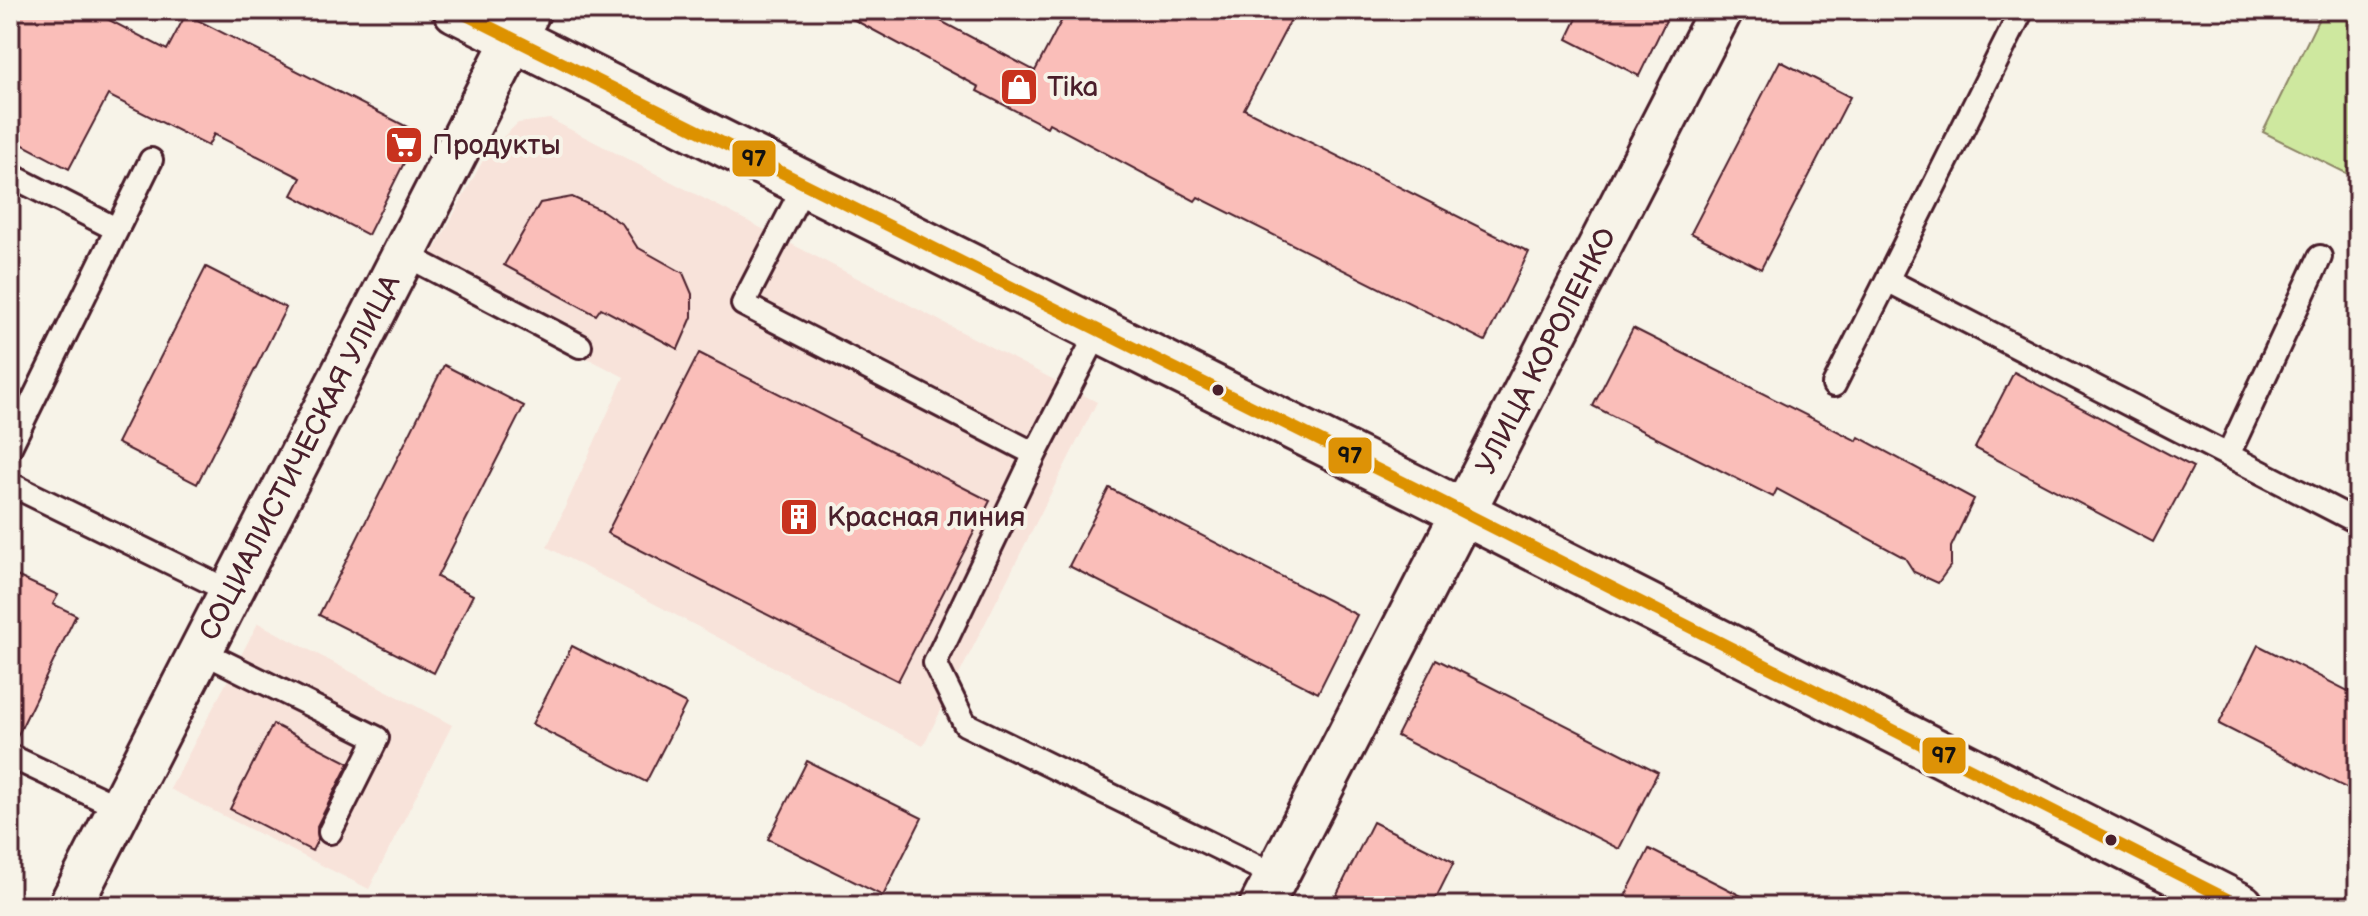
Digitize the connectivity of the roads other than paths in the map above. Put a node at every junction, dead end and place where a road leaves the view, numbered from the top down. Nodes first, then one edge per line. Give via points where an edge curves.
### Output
1 (456, 10) edge
2 (1721, 10) edge
3 (2022, 10) edge
4 (521, 25) edge
5 (151, 160) dead end
6 (10, 175) edge
7 (805, 184) junction
8 (116, 229) junction
9 (404, 254) junction
10 (2320, 257) dead end
11 (1887, 280) junction
12 (1099, 330) junction
13 (580, 346) dead end
14 (1834, 385) dead end
15 (10, 447) edge
16 (1035, 454) junction
17 (2228, 455) junction
18 (10, 484) edge
19 (1462, 511) junction
20 (2358, 522) edge
21 (231, 592) junction
22 (201, 651) junction
23 (10, 756) edge
24 (120, 808) junction
25 (330, 832) dead end
26 (1268, 891) edge
27 (70, 906) edge
28 (2241, 906) edge

1 - 4 main road
2 - 19 street, УЛИЦА КОРОЛЕНКО
3 - 11 lane
4 - 7 main road
4 - 9 street, СОЦИАЛИСТИЧЕСКАЯ УЛИЦА
5 - 8 lane
6 - 8 lane
7 - 12 main road
7 - 16 lane via 743,304
8 - 15 lane
9 - 13 lane
9 - 21 street, СОЦИАЛИСТИЧЕСКАЯ УЛИЦА
10 - 17 lane
11 - 14 lane
11 - 17 lane
12 - 16 lane
12 - 19 main road
16 - 26 lane via 935,663 965,724
17 - 20 lane
18 - 21 lane
19 - 26 street, УЛИЦА КОРОЛЕНКО
19 - 28 main road
21 - 22 street, СОЦИАЛИСТИЧЕСКАЯ УЛИЦА
22 - 24 street, СОЦИАЛИСТИЧЕСКАЯ УЛИЦА
22 - 25 lane via 377,738
23 - 24 lane
24 - 27 street, СОЦИАЛИСТИЧЕСКАЯ УЛИЦА

